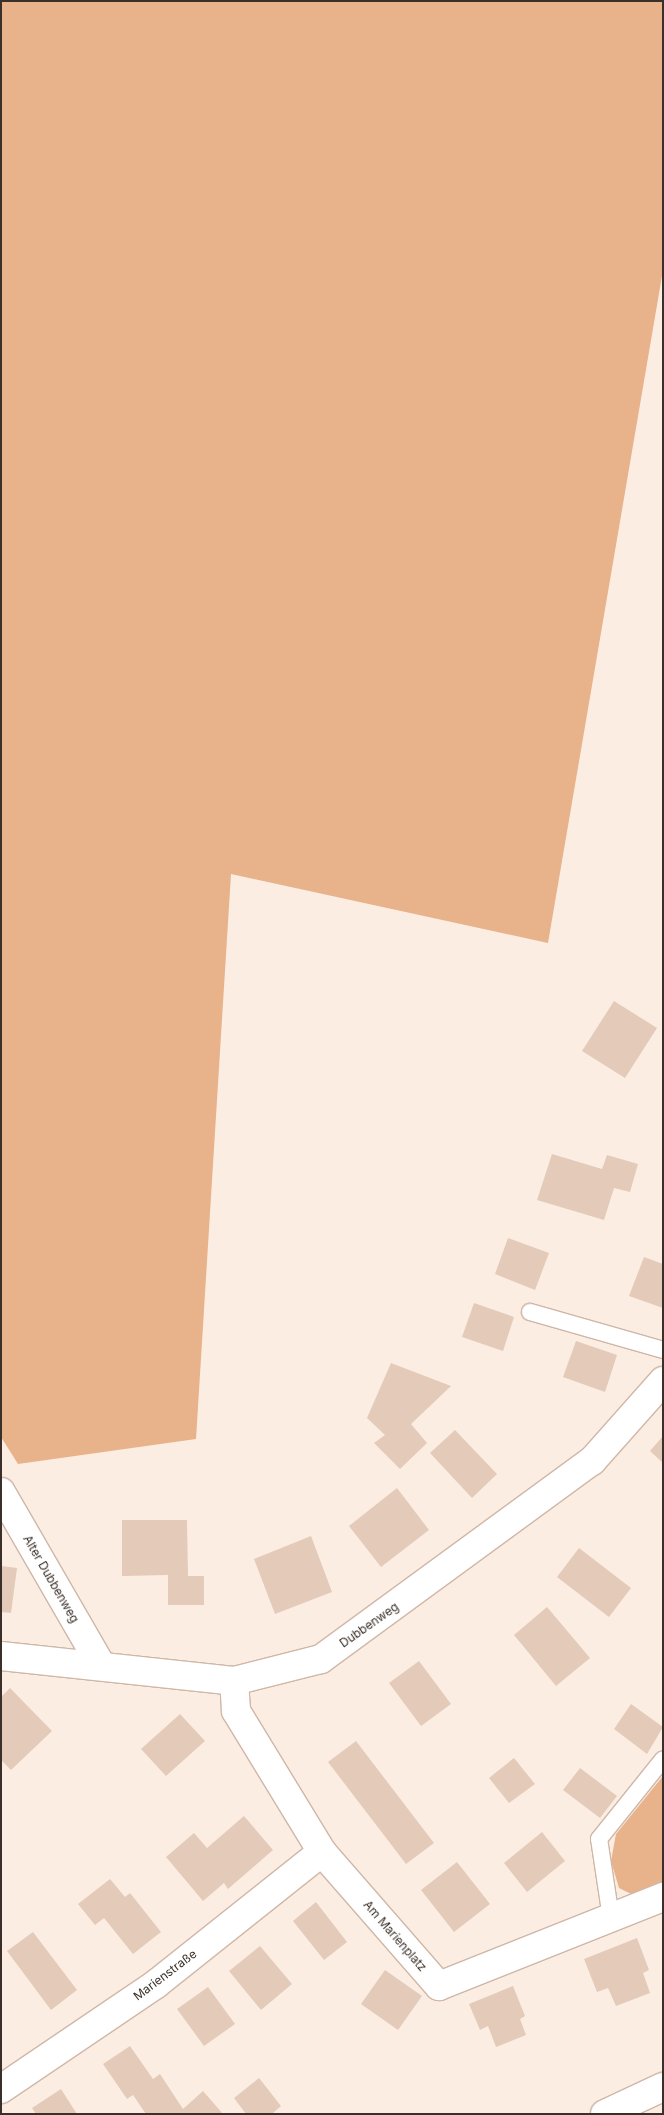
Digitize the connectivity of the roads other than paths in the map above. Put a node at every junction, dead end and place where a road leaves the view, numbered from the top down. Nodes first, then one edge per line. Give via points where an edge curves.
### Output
1 (530, 1312) dead end
2 (663, 1350) edge
3 (663, 1381) edge
4 (1, 1492) edge
5 (1, 1656) edge
6 (101, 1665) junction
7 (234, 1681) junction
8 (663, 1759) edge
9 (322, 1852) junction
10 (663, 1898) edge
11 (611, 1918) junction
12 (663, 2087) edge
13 (1, 2088) edge
14 (605, 2114) edge

1 - 2 lane
3 - 7 street, Dubbenweg via 592,1461 321,1659
4 - 6 street, Alter Dubbenweg
5 - 6 street, Dubbenweg
6 - 7 street, Dubbenweg
7 - 9 street, Am Marienplatz via 236,1711
8 - 11 lane via 599,1840
9 - 11 street, Am Marienplatz via 438,1986
9 - 13 street, Marienstraße via 156,1984
10 - 11 street, Am Marienplatz
12 - 14 street

